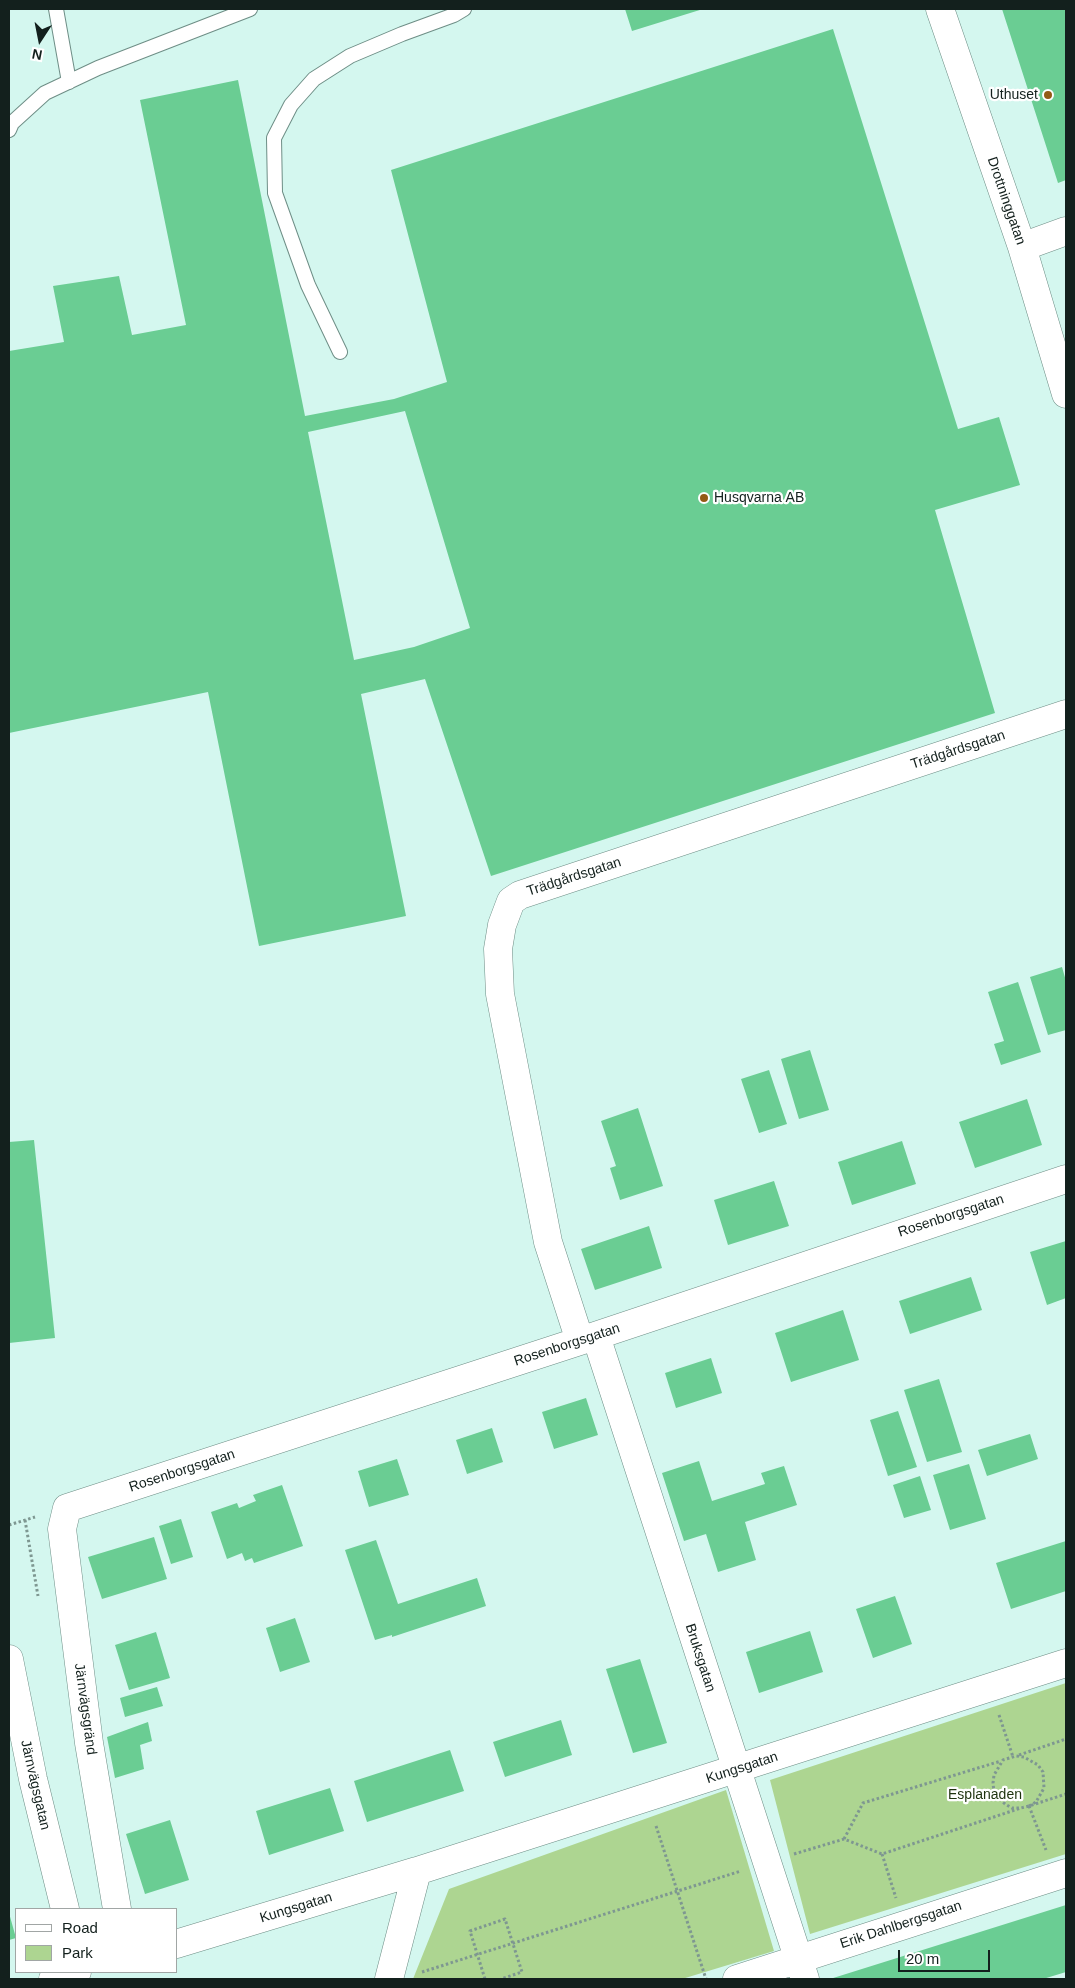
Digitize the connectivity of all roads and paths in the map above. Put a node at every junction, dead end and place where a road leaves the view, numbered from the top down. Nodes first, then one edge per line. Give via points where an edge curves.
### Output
1 (56, 9) edge
2 (250, 9) edge
3 (464, 9) edge
4 (940, 9) edge
5 (69, 82) junction
6 (9, 130) edge
7 (1066, 231) edge
8 (1022, 247) junction
9 (340, 352) dead end
10 (1066, 394) edge
11 (1066, 714) edge
12 (1066, 1178) edge
13 (588, 1338) junction
14 (67, 1508) joint
15 (9, 1659) edge
16 (1066, 1663) edge
17 (990, 1687) junction
18 (1066, 1739) edge
19 (1014, 1756) junction
20 (1003, 1760) junction
21 (736, 1770) junction
22 (1066, 1794) edge
23 (646, 1797) junction
24 (1029, 1806) junction
25 (1021, 1808) junction
26 (844, 1839) junction
27 (882, 1854) junction
28 (767, 1863) junction
29 (416, 1871) junction
30 (1061, 1875) edge
31 (676, 1891) junction
32 (65, 1908) edge
33 (117, 1908) edge
34 (905, 1924) junction
35 (178, 1943) edge
36 (512, 1943) junction
37 (477, 1954) junction
38 (802, 1969) edge
39 (75, 1973) edge
40 (416, 1974) dead end
41 (53, 1979) edge
42 (389, 1979) edge
43 (485, 1979) edge
44 (502, 1979) edge
45 (707, 1979) edge
46 (737, 1979) edge

1 - 5 lane
2 - 5 lane
3 - 9 lane via 350,56 314,79 291,105 274,138 275,193 308,285
4 - 8 street, Drottninggatan
5 - 6 lane via 45,93 12,123
7 - 8 street
8 - 10 street, Drottninggatan
11 - 13 street, Trädgårdsgatan via 520,895 511,901 498,949 500,994 548,1242
12 - 13 street, Rosenborgsgatan
13 - 14 street, Rosenborgsgatan
13 - 21 street, Bruksgatan
14 - 33 street, Järnvägsgränd via 62,1529 64,1549 89,1743
15 - 32 street, Järnvägsgatan via 33,1780
16 - 17 street, Kungsgatan
17 - 19 path
17 - 21 street, Kungsgatan
18 - 19 path
19 - 20 path
19 - 24 path via 1032,1760 1043,1772 1044,1788
20 - 25 path via 994,1775 994,1792 1005,1804
20 - 26 path via 864,1803
21 - 23 street, Kungsgatan
21 - 28 street, Bruksgatan
22 - 24 path
23 - 29 street, Kungsgatan
23 - 31 path
24 - 25 path
24 - 30 path
25 - 27 path
26 - 27 path
26 - 28 path
27 - 34 path
28 - 31 path
28 - 38 street, Bruksgatan
29 - 35 street, Kungsgatan
29 - 42 street
30 - 34 street, Erik Dahlbergsgatan
31 - 36 path
31 - 45 path
34 - 38 street, Erik Dahlbergsgatan
36 - 37 path
36 - 37 path via 505,1919 470,1931
36 - 44 path via 522,1972
37 - 40 path
37 - 43 path
38 - 46 street, Erik Dahlbergsgatan
39 - 41 street

